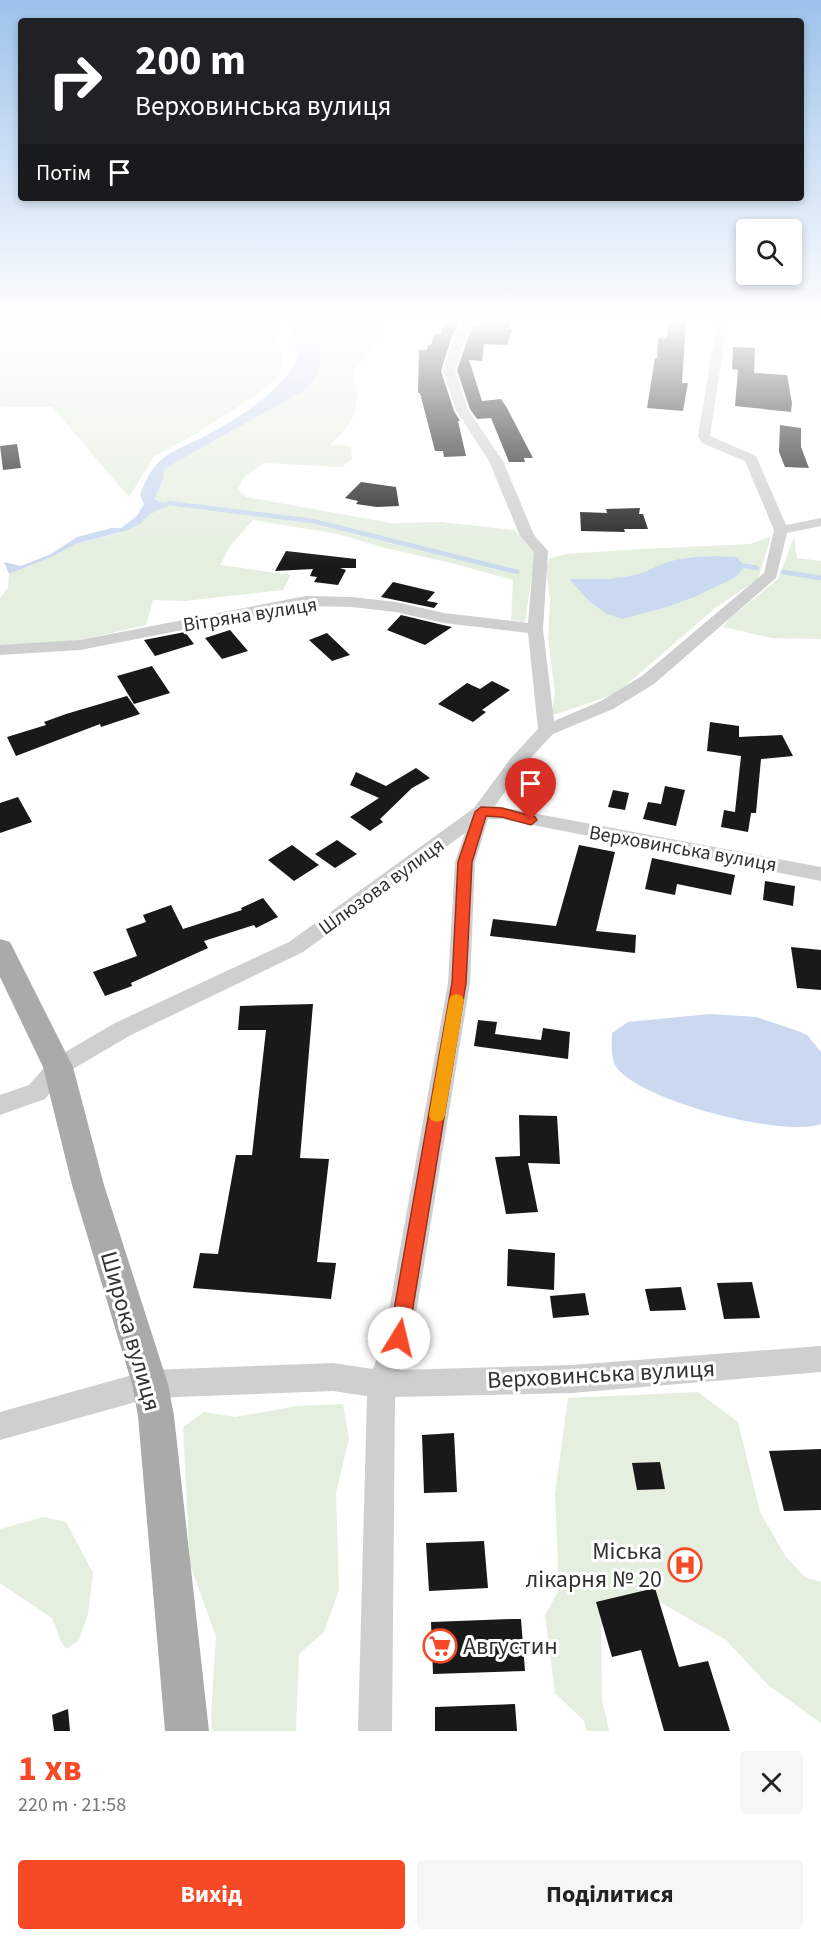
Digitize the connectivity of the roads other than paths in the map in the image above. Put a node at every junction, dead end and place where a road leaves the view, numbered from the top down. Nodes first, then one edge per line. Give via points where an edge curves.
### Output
1 (460, 403) edge
2 (709, 403) edge
3 (821, 522) edge
4 (781, 530) junction
5 (536, 629) junction
6 (0, 650) edge
7 (547, 730) junction
8 (481, 812) junction
9 (821, 874) edge
10 (0, 950) edge
11 (58, 1067) junction
12 (0, 1105) edge
13 (821, 1359) edge
14 (150, 1384) junction
15 (381, 1384) junction
16 (0, 1426) edge
17 (187, 1731) edge
18 (375, 1731) edge

1 - 5 street via 496,461 527,536 541,551
2 - 4 street via 706,440 751,459
3 - 4 street
4 - 7 street, Шлюзова вулиця via 771,576 725,612 702,636 648,680 607,705
5 - 6 street, Вітряна вулиця via 444,618 396,607 306,601 80,645
5 - 7 street
7 - 8 street, Шлюзова вулиця via 517,762
8 - 9 street, Верховинська вулиця
8 - 11 street, Шлюзова вулиця via 296,947 123,1029
8 - 15 street via 465,862 459,983 399,1338
10 - 11 main road, Широка вулиця
11 - 12 street, Шлюзова вулиця via 37,1092
11 - 14 main road, Широка вулиця via 88,1185
13 - 15 street, Верховинська вулиця via 572,1379
14 - 15 street, Верховинська вулиця via 333,1377
14 - 16 street, Верховинська вулиця
14 - 17 main road, Широка вулиця
15 - 18 street

